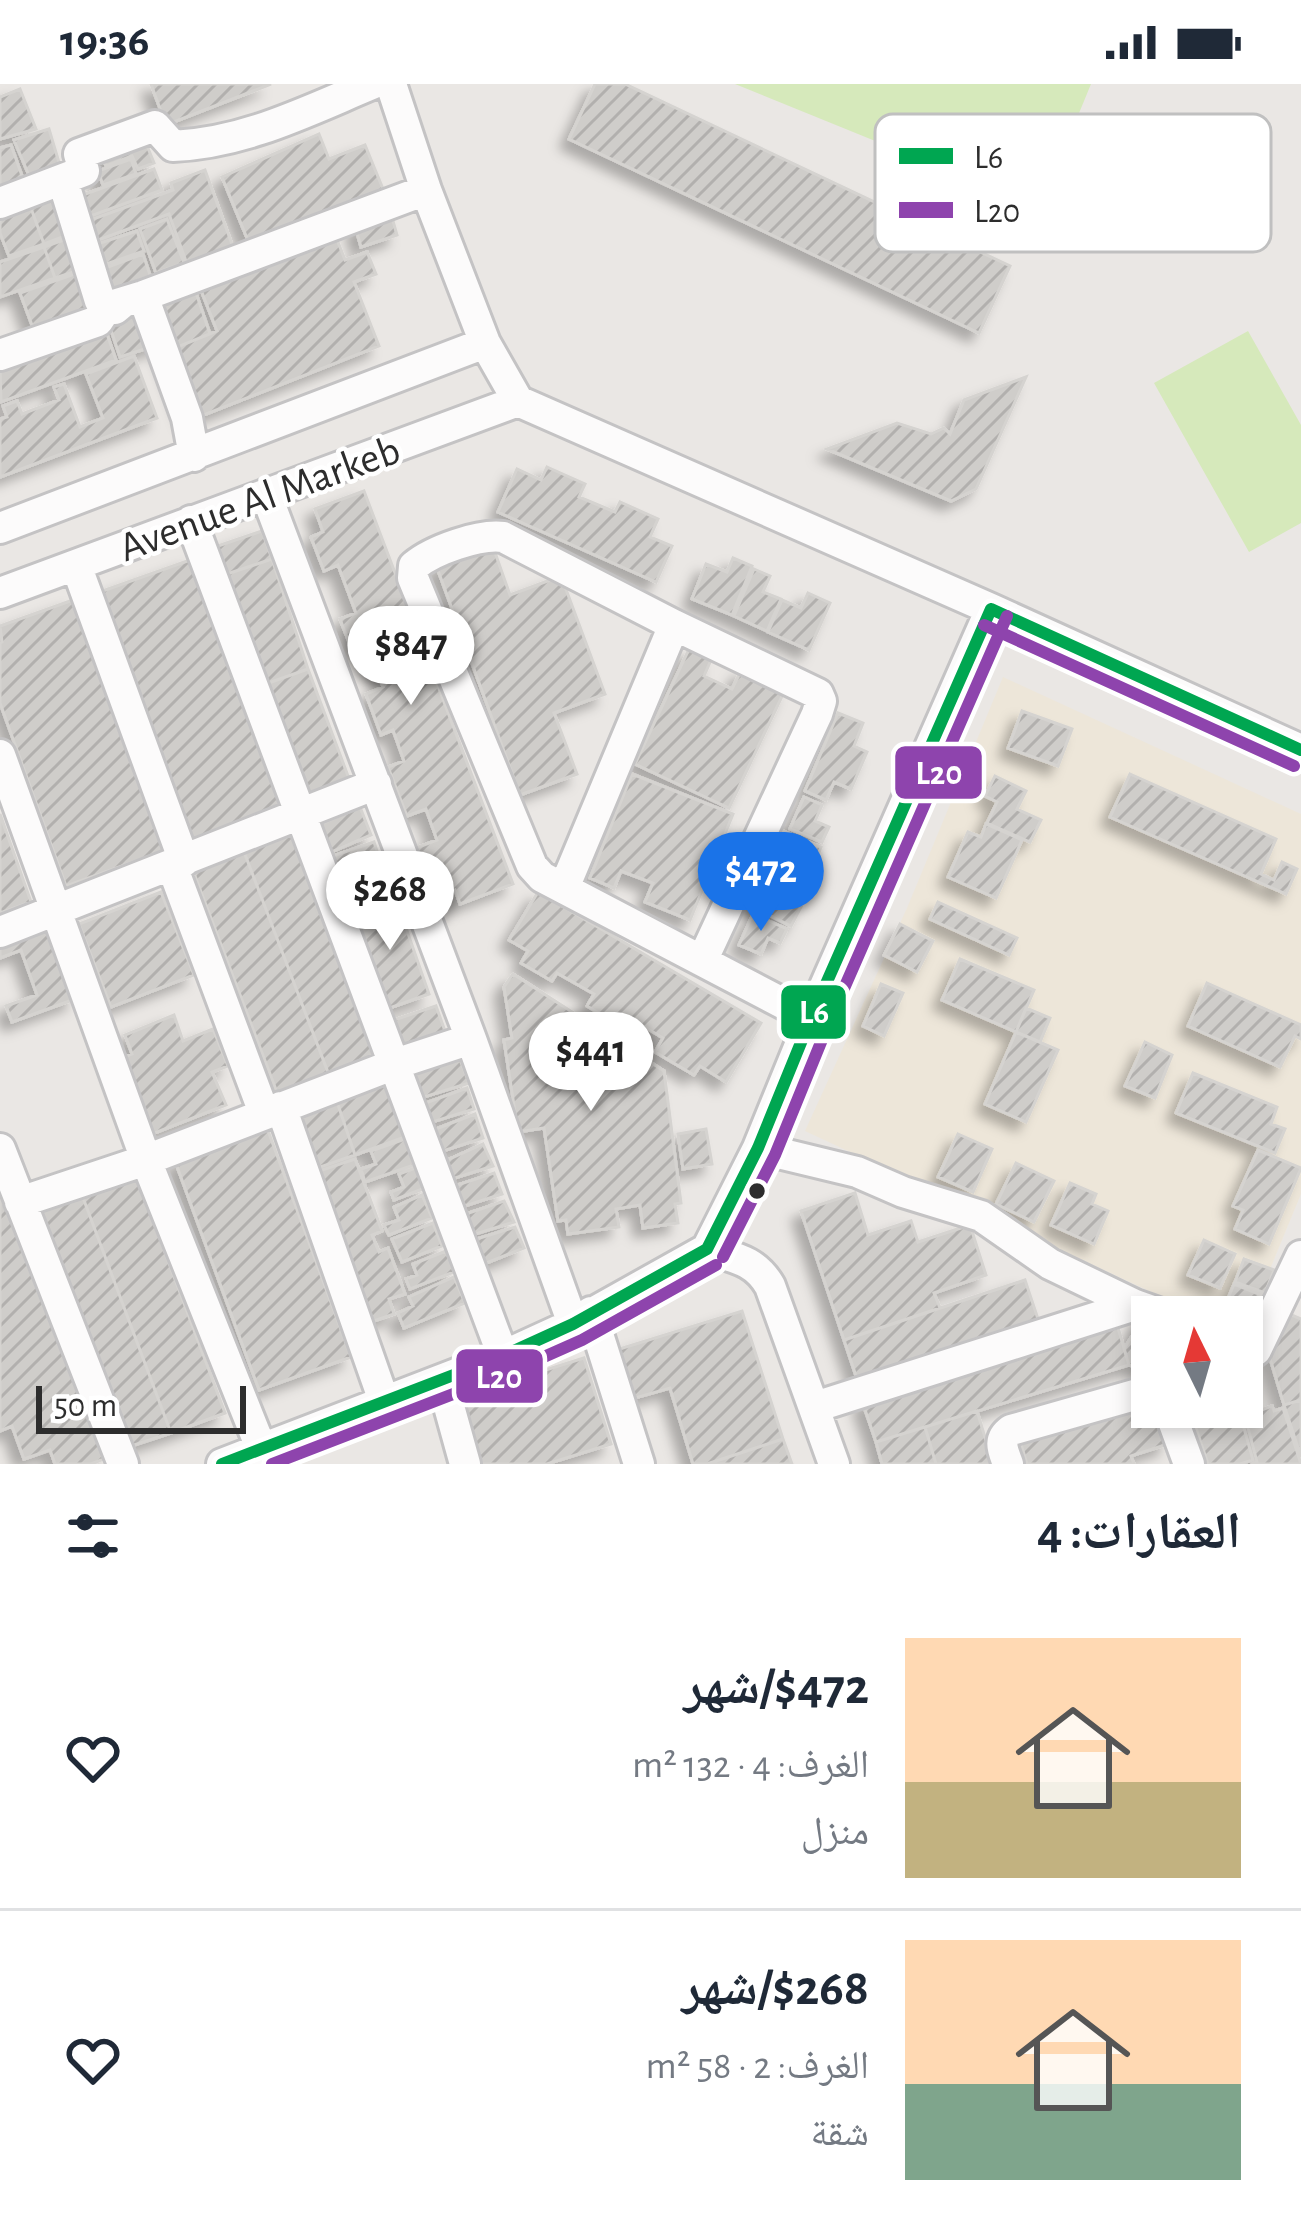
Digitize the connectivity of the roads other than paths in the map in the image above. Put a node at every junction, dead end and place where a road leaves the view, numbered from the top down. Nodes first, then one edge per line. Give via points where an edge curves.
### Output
1 (372, 84) edge
2 (391, 84) edge
3 (63, 181) junction
4 (426, 190) junction
5 (0, 203) edge
6 (132, 300) junction
7 (485, 343) junction
8 (0, 356) edge
9 (518, 401) junction
10 (194, 456) junction
11 (266, 494) junction
12 (190, 521) junction
13 (0, 528) edge
14 (76, 566) junction
15 (0, 592) edge
16 (991, 609) junction
17 (674, 625) junction
18 (1301, 750) edge
19 (0, 755) edge
20 (376, 784) junction
21 (301, 815) junction
22 (178, 864) junction
23 (564, 888) junction
24 (55, 909) junction
25 (0, 932) edge
26 (703, 959) junction
27 (811, 1018) junction
28 (471, 1039) junction
29 (394, 1064) junction
30 (272, 1110) junction
31 (758, 1148) junction
32 (0, 1149) edge
33 (146, 1160) junction
34 (20, 1202) junction
35 (707, 1249) junction
36 (1301, 1256) edge
37 (1131, 1303) edge
38 (1131, 1307) edge
39 (582, 1318) junction
40 (1263, 1335) edge
41 (503, 1356) junction
42 (442, 1381) junction
43 (1131, 1396) edge
44 (384, 1401) junction
45 (815, 1407) junction
46 (1176, 1428) edge
47 (261, 1448) junction
48 (123, 1464) edge
49 (222, 1464) edge
50 (465, 1464) edge
51 (639, 1464) edge
52 (834, 1464) edge
53 (1008, 1464) edge
54 (1189, 1464) edge

1 - 3 street via 214,143 173,146 155,126 79,154 84,171
2 - 4 street
3 - 5 street
3 - 6 street via 100,301 107,307
4 - 6 street
4 - 7 street
6 - 8 street via 106,309 98,321
6 - 10 street via 187,418
7 - 9 street
7 - 10 street, Avenue Al Markeb
9 - 11 street, Avenue Al Markeb
9 - 16 street
10 - 13 street, Avenue Al Markeb
11 - 12 street, Avenue Al Markeb
11 - 20 street
12 - 14 street, Avenue Al Markeb
12 - 21 street
14 - 15 street, Avenue Al Markeb
14 - 22 street
16 - 18 street
16 - 27 street
17 - 23 street
17 - 23 street via 503,537 486,535 414,566 532,866
17 - 26 street via 812,689 821,701
19 - 24 street
20 - 21 street
20 - 28 street
21 - 22 street
21 - 29 street
22 - 24 street
22 - 30 street
23 - 26 street
24 - 25 street
24 - 33 street
26 - 27 street
27 - 31 street
28 - 29 street
28 - 39 street
29 - 30 street
29 - 41 street
30 - 33 street
30 - 44 street
31 - 35 street
31 - 37 street via 981,1216 1050,1264
32 - 34 street
33 - 34 street
33 - 47 street
34 - 48 street
35 - 39 street
35 - 45 street via 763,1273
36 - 40 street
38 - 45 street
39 - 41 street
39 - 51 street
41 - 42 street
42 - 44 street
42 - 50 street
43 - 53 street via 1011,1430 1001,1445
44 - 47 street
45 - 52 street
46 - 54 street
47 - 49 street

